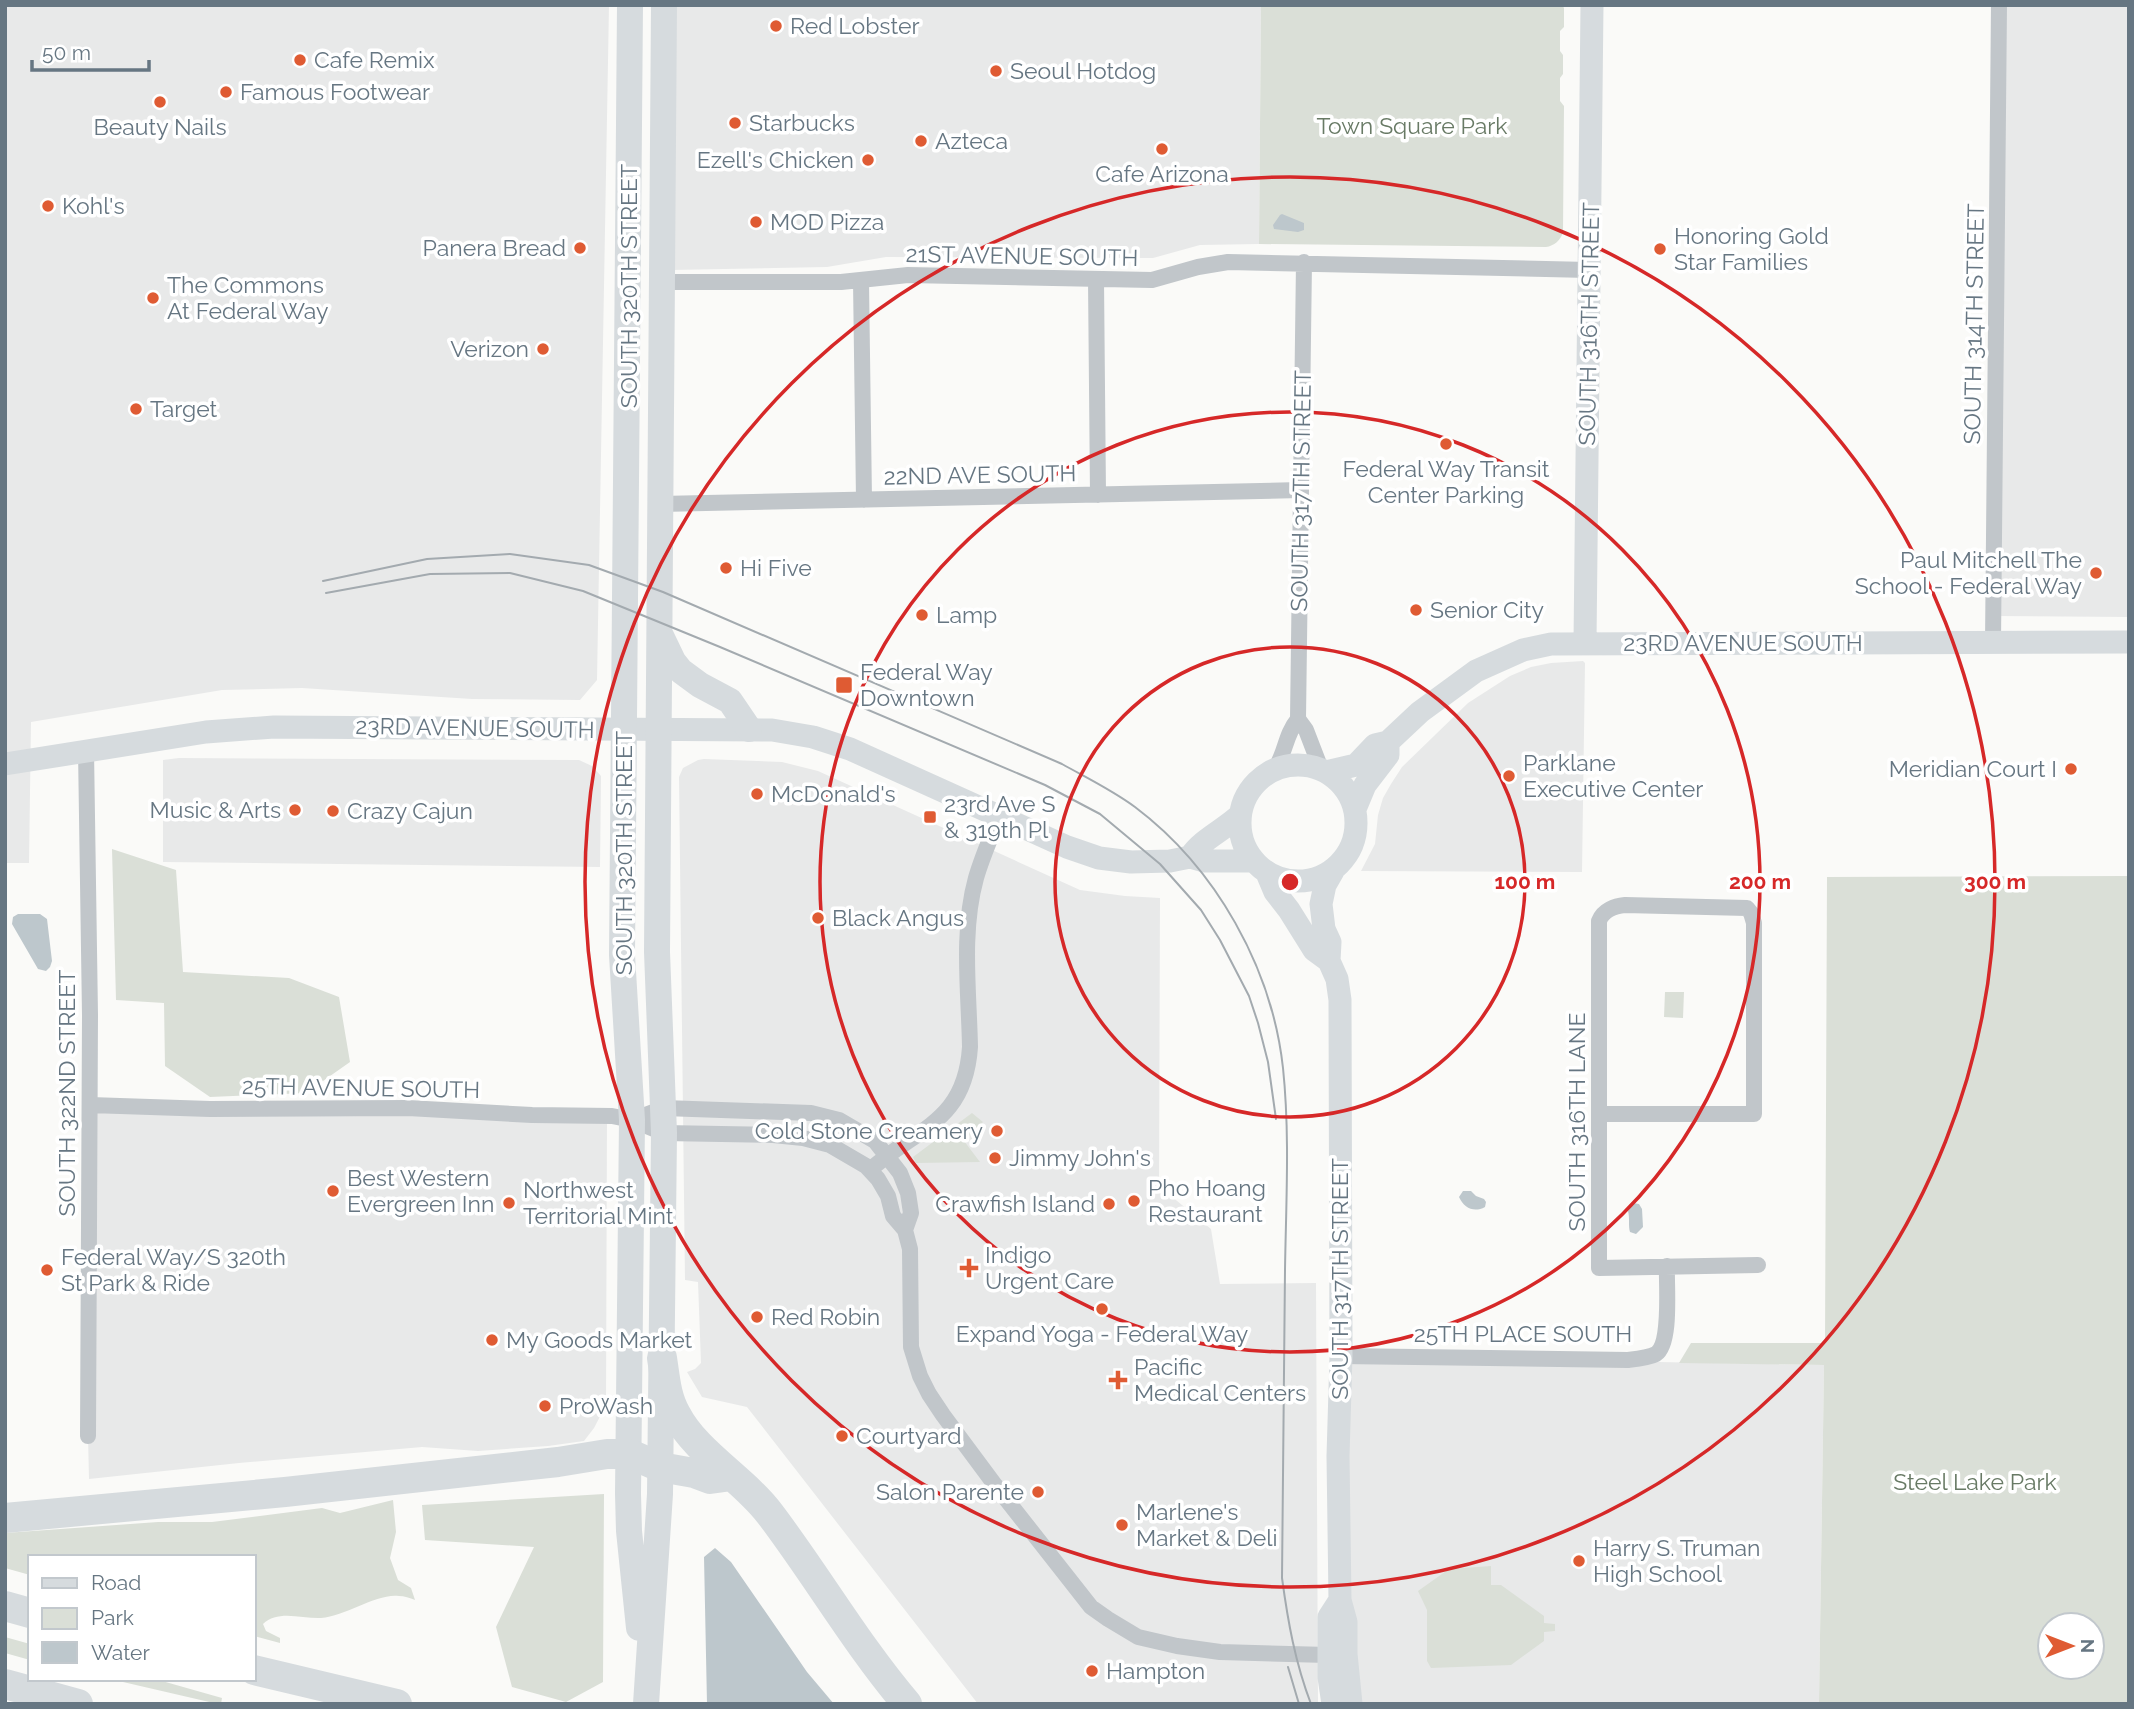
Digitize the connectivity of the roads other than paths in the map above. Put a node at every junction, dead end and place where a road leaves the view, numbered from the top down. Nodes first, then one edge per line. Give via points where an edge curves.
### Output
1 (631, 5) edge
2 (664, 5) edge
3 (1592, 5) edge
4 (1999, 5) edge
5 (630, 134) junction
6 (1304, 262) junction
7 (1589, 270) junction
8 (1096, 280) junction
9 (861, 281) junction
10 (662, 282) junction
11 (629, 303) junction
12 (660, 466) junction
13 (1301, 490) junction
14 (1098, 495) junction
15 (864, 500) junction
16 (660, 504) junction
17 (659, 631) junction
18 (1585, 642) junction
19 (2129, 642) edge
20 (1993, 643) junction
21 (1298, 719) junction
22 (659, 729) junction
23 (749, 729) junction
24 (624, 730) junction
25 (1388, 743) junction
26 (86, 750) junction
27 (5, 764) edge
28 (1275, 769) junction
29 (1323, 770) junction
30 (1355, 809) junction
31 (1240, 815) junction
32 (999, 817) junction
33 (1190, 857) junction
34 (1260, 867) junction
35 (1333, 871) junction
36 (1329, 961) junction
37 (90, 1104) junction
38 (1600, 1114) junction
39 (632, 1120) junction
40 (664, 1120) junction
41 (887, 1154) junction
42 (870, 1170) junction
43 (905, 1230) junction
44 (1758, 1265) dead end
45 (1667, 1266) junction
46 (1341, 1356) junction
47 (662, 1358) junction
48 (88, 1436) dead end
49 (630, 1454) junction
50 (660, 1467) junction
51 (732, 1476) junction
52 (5, 1518) edge
53 (1340, 1600) junction
54 (5, 1606) edge
55 (28, 1612) edge
56 (1328, 1655) junction
57 (256, 1670) edge
58 (244, 1681) edge
59 (5, 1684) edge
60 (646, 1702) edge
61 (78, 1704) edge
62 (313, 1704) edge
63 (397, 1704) edge
64 (908, 1704) edge
65 (1333, 1704) edge
66 (1351, 1704) edge

1 - 5 main road, SOUTH 320TH STREET
2 - 10 main road, SOUTH 320TH STREET
3 - 7 street, SOUTH 316TH STREET
4 - 20 street, SOUTH 314TH STREET
5 - 10 main road via 644,173 644,270 651,280
5 - 11 main road, SOUTH 320TH STREET
6 - 7 street, 21ST AVENUE SOUTH
6 - 8 street, 21ST AVENUE SOUTH via 1227,262 1152,280
6 - 13 street, SOUTH 317TH STREET
7 - 18 street, SOUTH 316TH STREET
8 - 9 street, 21ST AVENUE SOUTH via 908,275
8 - 14 street
9 - 10 street, 21ST AVENUE SOUTH
9 - 15 street
10 - 12 main road, SOUTH 320TH STREET
11 - 12 main road via 646,316 646,417
11 - 24 main road, SOUTH 320TH STREET
12 - 16 main road, SOUTH 320TH STREET
13 - 14 street, 22ND AVE SOUTH
13 - 21 street, SOUTH 317TH STREET
14 - 15 street, 22ND AVE SOUTH
15 - 16 street, 22ND AVE SOUTH
16 - 17 main road, SOUTH 320TH STREET
17 - 22 main road, SOUTH 320TH STREET
17 - 23 main road via 681,671 730,701
18 - 20 street, 23RD AVENUE SOUTH
18 - 25 street, 23RD AVENUE SOUTH via 1523,650 1494,662 1420,712
19 - 20 street, 23RD AVENUE SOUTH
21 - 28 street, SOUTH 317TH STREET
21 - 29 street, SOUTH 317TH STREET
22 - 23 street, 23RD AVENUE SOUTH
22 - 24 street, 23RD AVENUE SOUTH
22 - 40 main road, SOUTH 320TH STREET via 656,952
23 - 32 street, 23RD AVENUE SOUTH via 833,743
24 - 26 street, 23RD AVENUE SOUTH via 274,727
24 - 39 main road, SOUTH 320TH STREET via 622,955
25 - 29 street, 23RD AVENUE SOUTH via 1375,745 1356,765
25 - 30 street, 23RD AVENUE SOUTH via 1388,755 1365,785
26 - 27 street, 23RD AVENUE SOUTH
26 - 37 street, SOUTH 322ND STREET
28 - 29 street via 1293,765
28 - 31 street via 1248,792
29 - 30 street via 1343,785
30 - 35 street via 1356,832 1349,854
31 - 33 street via 1198,845
31 - 34 street via 1244,847
32 - 33 street, 23RD AVENUE SOUTH via 1099,858 1146,863
32 - 41 street via 981,860 970,913 966,1077 957,1098 940,1118
33 - 34 street
34 - 35 street via 1293,882 1307,882
34 - 36 street, SOUTH 317TH STREET via 1314,950
35 - 36 street, SOUTH 317TH STREET via 1321,904 1330,942
36 - 46 street, SOUTH 317TH STREET via 1340,1000
37 - 39 street, 25TH AVENUE SOUTH via 408,1108
37 - 48 street, SOUTH 322ND STREET
38 - 38 street, SOUTH 316TH LANE via 1599,921 1605,911 1625,905 1746,908 1754,923 1754,1114
38 - 45 street, SOUTH 316TH LANE via 1599,1268
39 - 40 street
39 - 40 street
39 - 49 main road, SOUTH 320TH STREET
40 - 41 street via 811,1113 839,1120 875,1141
40 - 42 street via 803,1138 830,1145
40 - 47 main road, SOUTH 320TH STREET
41 - 42 street
41 - 43 street via 908,1193 911,1213
42 - 43 street
43 - 56 street via 910,1249 911,1347 920,1376 943,1415 1091,1607 1138,1637 1164,1643 1220,1652
44 - 45 street
45 - 46 street, 25TH PLACE SOUTH via 1662,1347 1642,1358
46 - 53 street, SOUTH 317TH STREET
47 - 50 main road, SOUTH 320TH STREET
47 - 51 highway via 667,1394 676,1414 687,1432
49 - 50 highway
49 - 52 highway
49 - 60 main road, SOUTH 320TH STREET via 629,1531
50 - 51 highway via 710,1479
50 - 60 main road, SOUTH 320TH STREET
51 - 64 highway via 770,1514
53 - 56 street, SOUTH 317TH STREET via 1329,1617
53 - 66 street, SOUTH 317TH STREET via 1346,1622
54 - 55 highway
56 - 65 street, SOUTH 317TH STREET
57 - 63 highway
58 - 62 highway
59 - 61 highway

